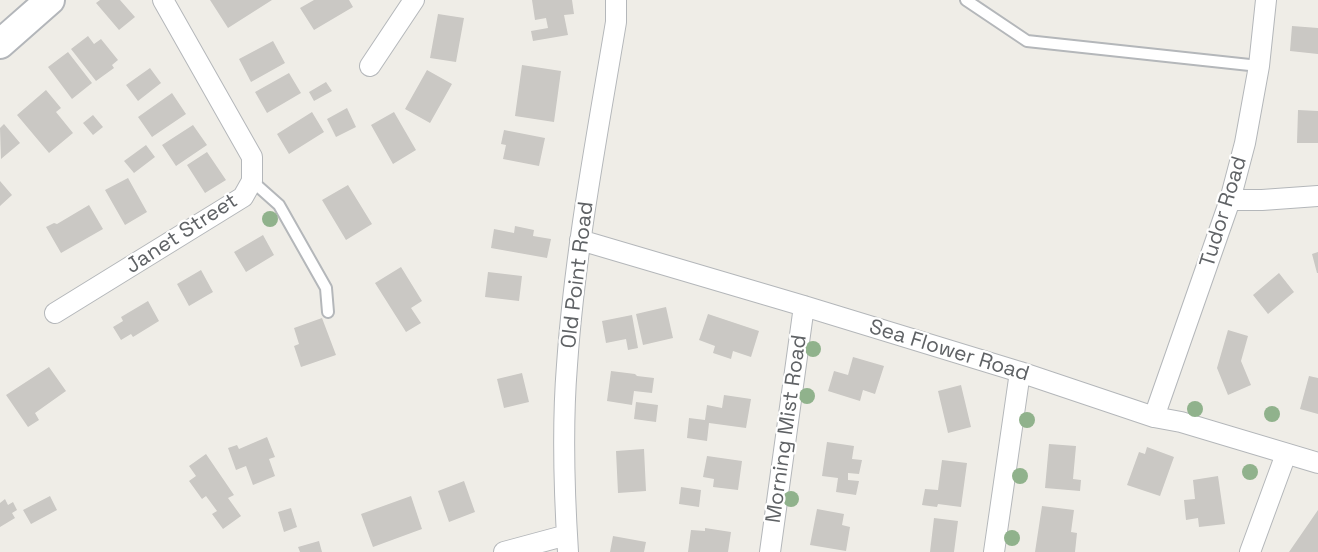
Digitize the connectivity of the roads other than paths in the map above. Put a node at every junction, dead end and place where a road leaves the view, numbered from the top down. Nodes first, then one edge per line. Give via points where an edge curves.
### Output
1 (50, 0) edge
2 (163, 0) edge
3 (414, 0) edge
4 (616, 0) edge
5 (966, 0) edge
6 (1266, 0) edge
7 (0, 44) edge
8 (370, 66) dead end
9 (1259, 66) junction
10 (252, 180) junction
11 (1318, 196) edge
12 (1230, 200) junction
13 (580, 240) junction
14 (804, 306) junction
15 (328, 312) dead end
16 (55, 313) dead end
17 (1020, 372) junction
18 (1154, 417) junction
19 (1286, 454) junction
20 (1318, 463) edge
21 (568, 543) edge
22 (504, 552) edge
23 (770, 552) edge
24 (994, 552) edge
25 (1250, 552) edge

1 - 7 street
2 - 10 street, Janet Street via 252,157
3 - 8 street
4 - 13 street, Old Point Road via 616,22
5 - 9 lane via 1027,41
6 - 9 street, Tudor Road
9 - 12 street, Tudor Road
10 - 15 lane via 279,205 309,257 326,288
10 - 16 street, Janet Street via 243,197
11 - 12 street
12 - 18 street, Tudor Road
13 - 14 street, Sea Flower Road
13 - 21 street, Old Point Road via 565,405
14 - 17 street, Sea Flower Road
14 - 23 street, Morning Mist Road
17 - 18 street, Sea Flower Road
17 - 24 street
18 - 19 street, Sea Flower Road
19 - 20 street, Sea Flower Road
19 - 25 street
21 - 22 street

